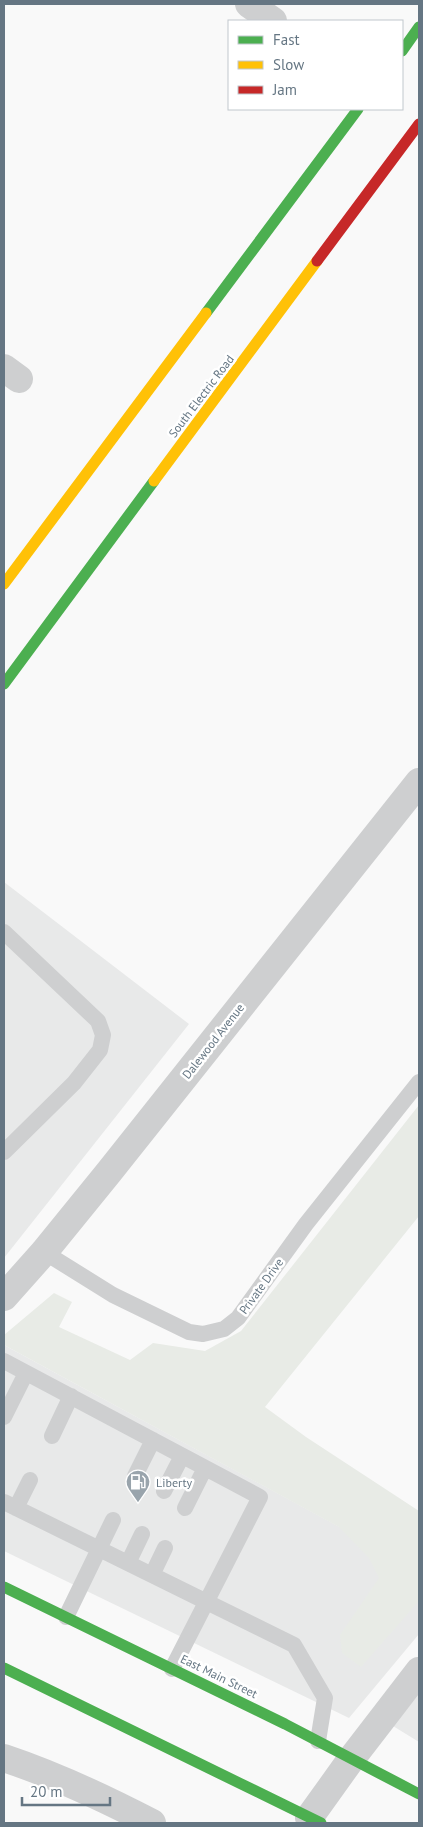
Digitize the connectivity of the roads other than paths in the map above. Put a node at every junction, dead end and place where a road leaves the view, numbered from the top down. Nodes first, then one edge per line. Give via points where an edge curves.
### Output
1 (248, 4) edge
2 (272, 20) edge
3 (419, 27) edge
4 (403, 50) edge
5 (357, 110) edge
6 (419, 124) edge
7 (4, 584) edge
8 (4, 684) edge
9 (419, 782) edge
10 (4, 932) edge
11 (419, 1082) edge
12 (4, 1152) edge
13 (44, 1252) junction
14 (4, 1297) edge
15 (4, 1361) edge
16 (26, 1373) junction
17 (70, 1396) junction
18 (4, 1417) edge
19 (52, 1436) dead end
20 (152, 1440) junction
21 (182, 1456) junction
22 (205, 1468) junction
23 (135, 1476) dead end
24 (30, 1480) dead end
25 (164, 1491) dead end
26 (10, 1505) edge
27 (185, 1508) dead end
28 (113, 1520) dead end
29 (142, 1534) dead end
30 (165, 1548) dead end
31 (99, 1549) junction
32 (128, 1563) junction
33 (152, 1575) junction
34 (4, 1587) edge
35 (206, 1601) junction
36 (66, 1618) junction
37 (4, 1668) edge
38 (172, 1669) junction
39 (419, 1671) edge
40 (318, 1741) junction
41 (4, 1758) edge
42 (352, 1758) junction
43 (419, 1794) edge
44 (315, 1820) edge
45 (152, 1823) edge

1 - 2 street
3 - 4 main road
5 - 7 main road
6 - 8 main road, South Electric Road
9 - 13 street, Dalewood Avenue
10 - 12 lane via 98,1021 103,1035 100,1050 74,1083
11 - 13 lane, Private Drive via 306,1224 238,1318 224,1329 203,1334 189,1332 113,1295
13 - 14 street, Dalewood Avenue
15 - 16 lane
16 - 17 lane
16 - 18 lane
17 - 19 lane
17 - 20 lane
20 - 21 lane
20 - 23 lane
21 - 22 lane
21 - 25 lane
22 - 27 lane
22 - 35 lane via 260,1497
24 - 26 lane
26 - 31 lane
28 - 31 lane
29 - 32 lane
30 - 33 lane
31 - 32 lane
31 - 36 lane
32 - 33 lane
33 - 35 lane
34 - 36 main road, East Main Street
35 - 38 lane
35 - 40 lane via 294,1645 325,1698
36 - 38 main road, East Main Street
37 - 44 main road
38 - 40 main road, East Main Street
39 - 42 street
40 - 42 main road, East Main Street
41 - 45 street via 96,1794
42 - 43 main road, East Main Street
42 - 44 street

